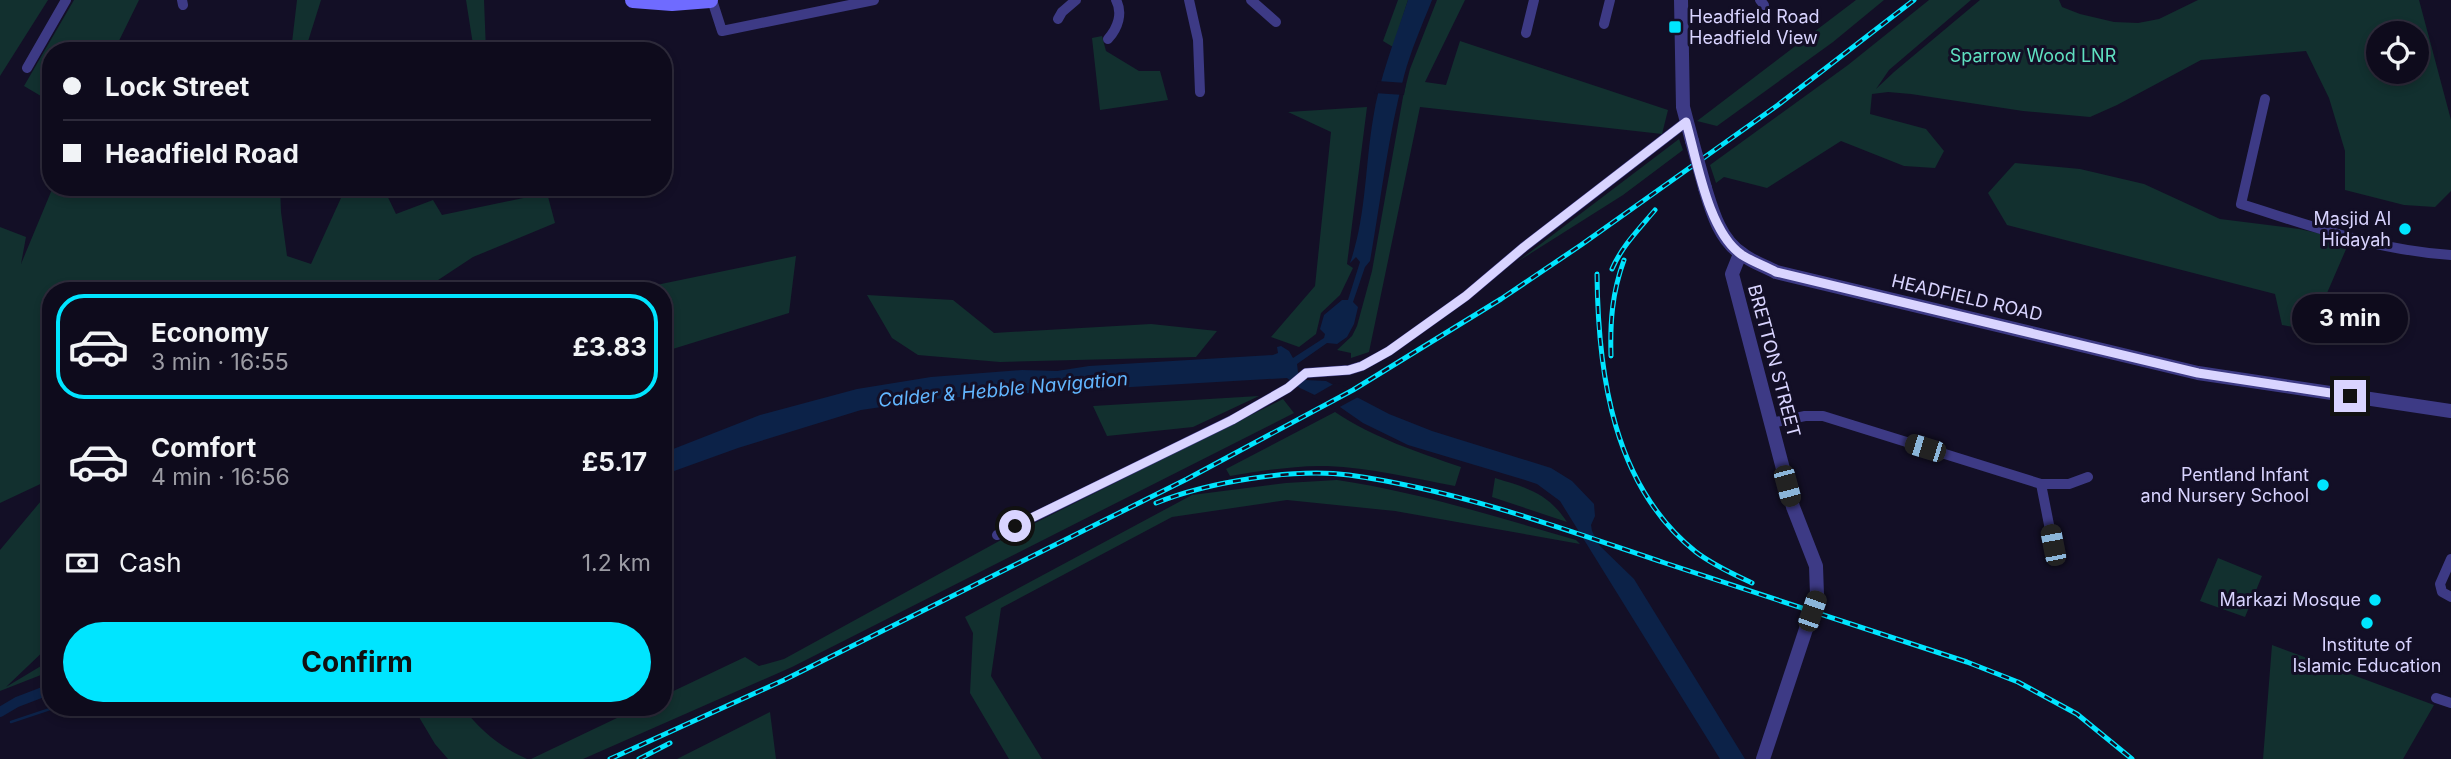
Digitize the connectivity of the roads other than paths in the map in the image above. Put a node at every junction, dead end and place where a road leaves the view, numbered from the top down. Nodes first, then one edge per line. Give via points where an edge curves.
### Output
1 (66, 0) edge
2 (633, 0) edge
3 (711, 0) edge
4 (874, 0) edge
5 (1076, 0) edge
6 (1116, 0) edge
7 (1189, 0) edge
8 (1251, 0) edge
9 (1534, 0) edge
10 (1611, 0) edge
11 (1681, 0) edge
12 (1058, 19) dead end
13 (1276, 22) dead end
14 (1604, 23) dead end
15 (1526, 33) dead end
16 (1108, 39) dead end
17 (27, 68) dead end
18 (1200, 92) dead end
19 (2265, 99) dead end
20 (1686, 122) junction
21 (1740, 254) junction
22 (2451, 255) edge
23 (2451, 411) edge
24 (1771, 423) junction
25 (2088, 477) dead end
26 (2041, 484) junction
27 (997, 535) dead end
28 (2053, 545) dead end
29 (2451, 558) edge
30 (2451, 597) edge
31 (2436, 698) dead end
32 (2451, 703) edge
33 (1762, 759) edge

1 - 17 street
2 - 3 main road
3 - 4 street via 722,30
5 - 12 street
6 - 16 street via 1119,21
7 - 18 street via 1198,40
8 - 13 street
9 - 15 street
10 - 14 street
11 - 20 street, HEADFIELD ROAD
19 - 22 street via 2241,204 2372,245
20 - 21 street, HEADFIELD ROAD, bridge via 1715,219
20 - 27 street via 1458,303 1389,351 1349,370 1306,373 1232,420
21 - 23 street, HEADFIELD ROAD via 1776,272 2198,373
21 - 24 street, BRETTON STREET via 1732,274
24 - 26 street via 1823,416
24 - 33 street, BRETTON STREET, bridge via 1793,507 1816,566 1817,595
25 - 26 street via 2069,484
26 - 28 street
29 - 30 street via 2440,584 2442,592
31 - 32 street

